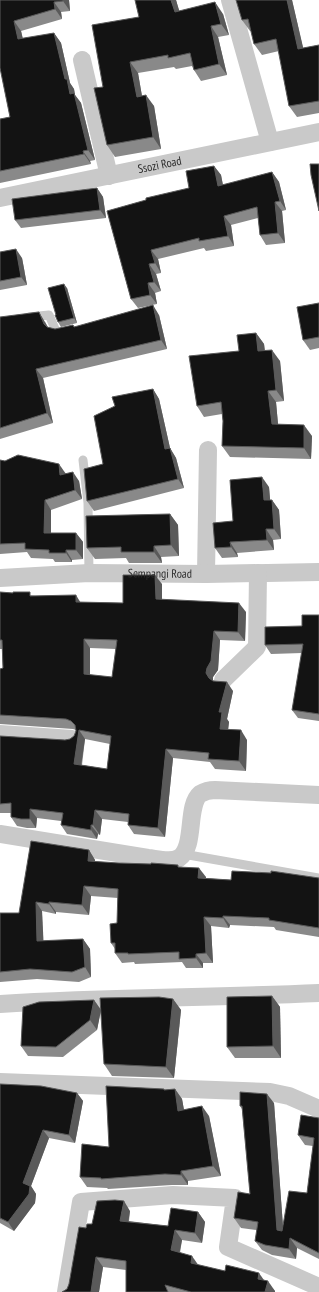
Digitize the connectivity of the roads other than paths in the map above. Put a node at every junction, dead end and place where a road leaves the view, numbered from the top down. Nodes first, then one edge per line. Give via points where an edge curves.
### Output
1 (230, 0) edge
2 (82, 60) dead end
3 (319, 132) edge
4 (270, 142) junction
5 (109, 176) junction
6 (0, 198) edge
7 (21, 318) edge
8 (75, 330) edge
9 (208, 450) dead end
10 (83, 460) dead end
11 (319, 572) edge
12 (89, 573) junction
13 (258, 573) junction
14 (206, 574) junction
15 (0, 578) edge
16 (223, 680) edge
17 (0, 734) edge
18 (72, 739) edge
19 (319, 795) edge
20 (0, 834) edge
21 (183, 854) junction
22 (319, 878) edge
23 (319, 993) edge
24 (0, 1004) edge
25 (0, 1082) edge
26 (319, 1109) edge
27 (319, 1287) edge
28 (66, 1292) edge

1 - 4 street
2 - 5 street
3 - 4 street, Ssozi Road
4 - 5 street, Ssozi Road
5 - 6 street, Ssozi Road
7 - 8 lane via 49,315 56,332
9 - 14 street
10 - 12 lane via 88,503
11 - 13 street, Sempangi Road
12 - 14 street, Sempangi Road
12 - 15 street, Sempangi Road
13 - 14 street, Sempangi Road
13 - 16 street via 257,647
17 - 18 street
19 - 21 street via 206,791 199,795 195,802 187,848
20 - 21 street via 148,858 171,860
21 - 22 lane
23 - 24 street
25 - 26 street via 270,1092 289,1096
27 - 28 street via 228,1247 235,1198 173,1195 81,1202

